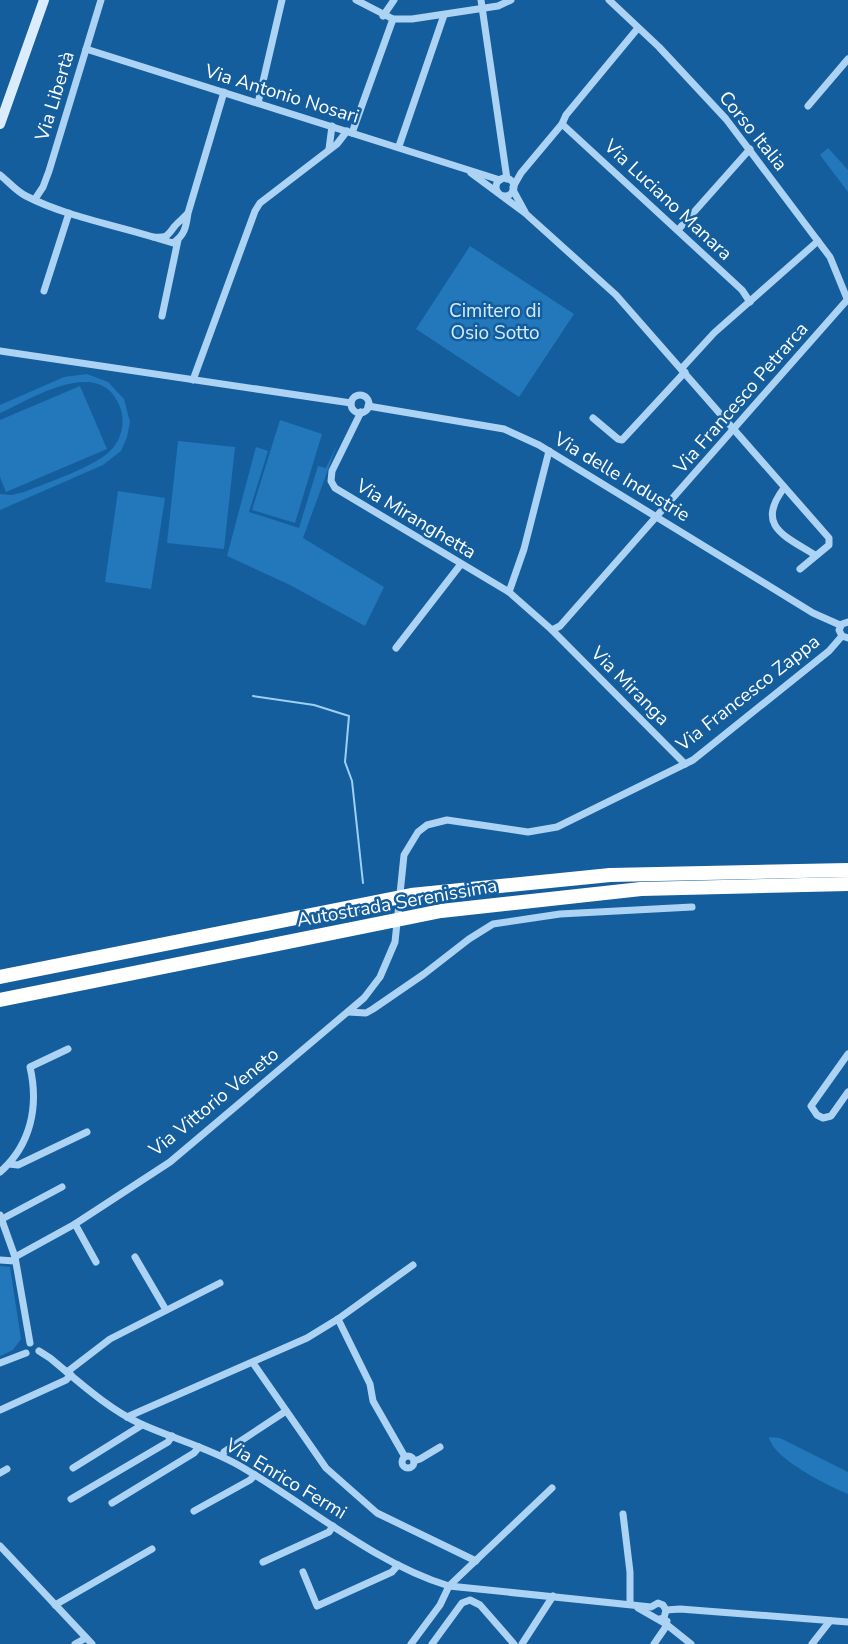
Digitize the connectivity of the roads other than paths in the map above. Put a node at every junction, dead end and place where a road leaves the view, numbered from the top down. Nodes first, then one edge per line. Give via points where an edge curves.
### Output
1 (44, 0) edge
2 (101, 0) edge
3 (282, 0) edge
4 (356, 0) edge
5 (394, 0) edge
6 (481, 0) edge
7 (511, 0) edge
8 (609, 0) edge
9 (482, 9) junction
10 (444, 15) junction
11 (383, 16) junction
12 (393, 19) junction
13 (638, 28) junction
14 (86, 49) junction
15 (848, 59) edge
16 (224, 92) junction
17 (258, 103) junction
18 (808, 106) dead end
19 (0, 124) edge
20 (562, 124) junction
21 (332, 127) junction
22 (349, 132) junction
23 (399, 146) junction
24 (750, 149) junction
25 (329, 150) junction
26 (468, 170) junction
27 (0, 175) edge
28 (509, 183) junction
29 (500, 194) junction
30 (35, 199) junction
31 (69, 213) junction
32 (525, 213) junction
33 (188, 214) junction
34 (678, 230) junction
35 (153, 237) junction
36 (178, 240) junction
37 (818, 241) junction
38 (44, 291) dead end
39 (848, 301) edge
40 (750, 302) junction
41 (162, 316) dead end
42 (0, 351) edge
43 (683, 370) junction
44 (193, 380) junction
45 (351, 403) junction
46 (368, 406) junction
47 (361, 412) junction
48 (593, 418) dead end
49 (734, 428) junction
50 (549, 451) junction
51 (784, 488) junction
52 (658, 517) junction
53 (815, 555) junction
54 (461, 564) junction
55 (800, 569) dead end
56 (509, 592) junction
57 (844, 624) edge
58 (550, 629) junction
59 (845, 637) edge
60 (396, 648) dead end
61 (685, 764) junction
62 (848, 870) edge
63 (848, 884) edge
64 (692, 907) dead end
65 (396, 934) joint
66 (0, 977) edge
67 (0, 1000) edge
68 (348, 1012) junction
69 (68, 1049) dead end
70 (848, 1054) edge
71 (848, 1092) edge
72 (86, 1132) dead end
73 (9, 1164) junction
74 (0, 1172) edge
75 (61, 1187) dead end
76 (1, 1217) edge
77 (75, 1224) junction
78 (135, 1257) dead end
79 (15, 1259) junction
80 (0, 1260) edge
81 (96, 1262) dead end
82 (413, 1265) dead end
83 (220, 1283) dead end
84 (166, 1310) junction
85 (338, 1319) junction
86 (30, 1343) junction
87 (39, 1351) junction
88 (26, 1353) junction
89 (0, 1363) edge
90 (253, 1363) junction
91 (69, 1373) junction
92 (0, 1410) edge
93 (286, 1412) junction
94 (127, 1416) junction
95 (142, 1425) junction
96 (172, 1436) junction
97 (199, 1447) junction
98 (440, 1447) dead end
99 (222, 1456) junction
100 (73, 1468) dead end
101 (254, 1475) junction
102 (552, 1488) dead end
103 (71, 1499) dead end
104 (112, 1503) dead end
105 (194, 1511) dead end
106 (623, 1514) dead end
107 (333, 1526) junction
108 (0, 1546) edge
109 (152, 1549) dead end
110 (476, 1560) junction
111 (263, 1562) dead end
112 (398, 1565) junction
113 (303, 1572) dead end
114 (449, 1586) junction
115 (552, 1596) junction
116 (629, 1603) junction
117 (55, 1605) junction
118 (651, 1610) junction
119 (665, 1617) junction
120 (830, 1620) junction
121 (848, 1622) edge
122 (422, 1629) junction
123 (89, 1641) edge
124 (434, 1641) edge
125 (75, 1644) edge
126 (411, 1644) edge
127 (514, 1644) edge
128 (522, 1644) edge
129 (654, 1644) edge
130 (691, 1644) edge
131 (812, 1644) edge

1 - 19 street
2 - 14 street, Via Libertà
3 - 17 street
4 - 11 street
5 - 11 street
6 - 9 street
7 - 9 street
8 - 13 street, Corso Italia
9 - 10 street
9 - 28 street
10 - 12 street
10 - 23 street
11 - 12 street
12 - 22 street
13 - 20 street
13 - 24 street, Corso Italia
14 - 16 street, Via Antonio Nosari
14 - 30 street, Via Libertà via 49,172
15 - 18 street
16 - 17 street, Via Antonio Nosari
16 - 33 street
17 - 21 street, Via Antonio Nosari
20 - 28 street
20 - 34 street, Via Luciano Manara
21 - 22 street, Via Antonio Nosari
21 - 25 street
22 - 23 street, Via Antonio Nosari
22 - 25 street
23 - 26 street, Via Antonio Nosari
24 - 34 street
24 - 37 street, Corso Italia
25 - 44 street via 255,211
26 - 28 street, Via Antonio Nosari
26 - 29 street, Via Antonio Nosari
27 - 30 street
28 - 29 street via 509,195
28 - 29 street via 496,186
28 - 32 street
29 - 32 street, Via Antonio Nosari
30 - 31 street
31 - 35 street
31 - 38 street
32 - 43 street via 616,295
33 - 35 street via 170,235
33 - 36 street
34 - 40 street, Via Luciano Manara
35 - 36 street via 173,243
36 - 41 street
37 - 39 street, Corso Italia via 830,257
37 - 40 street
39 - 49 street, Via Francesco Petrarca
40 - 43 street
42 - 44 street, Via delle Industrie
43 - 48 street via 625,439 618,439
43 - 49 street
44 - 45 street, Via delle Industrie
45 - 46 street, Via delle Industrie via 360,395
45 - 47 street
46 - 47 street
46 - 50 street, Via delle Industrie via 503,429
47 - 54 street, Via Miranghetta via 331,481 347,496
49 - 51 street
49 - 52 street, Via Francesco Petrarca
50 - 52 street, Via delle Industrie
50 - 56 street
51 - 53 street via 829,538 829,545
51 - 53 street via 771,514 775,524 783,535
52 - 57 street, Via delle Industrie via 813,613
52 - 58 street via 560,626
53 - 55 street
54 - 56 street, Via Miranghetta
54 - 60 street
56 - 58 street, Via Miranghetta
57 - 59 street, Via delle Industrie via 839,632
58 - 61 street, Via Miranga
59 - 61 street, Via Francesco Zappa
61 - 65 street, Via Francesco Zappa via 557,828 528,832 447,820 427,825 404,855
62 - 66 highway, Autostrada Serenissima via 610,875 411,895
63 - 67 highway, Autostrada Serenissima via 641,889 441,911
64 - 68 street via 560,914 493,924 373,1009
65 - 68 street, Via Vittorio Veneto via 380,977
68 - 77 street, Via Vittorio Veneto via 170,1162
69 - 73 street via 30,1067 29,1130
70 - 71 street via 811,1106 817,1115 831,1116
72 - 73 street via 18,1165
73 - 74 street
75 - 76 street
76 - 79 street
77 - 79 street, Via Vittorio Veneto
77 - 81 street
78 - 84 street
79 - 80 street
79 - 86 street
82 - 85 street
83 - 84 street
84 - 91 street via 110,1339
85 - 90 street
85 - 98 street via 370,1384 373,1401 405,1457 414,1461
86 - 87 street
86 - 88 street
87 - 88 street via 34,1356
87 - 91 street, Via Enrico Fermi
88 - 89 street
90 - 93 street
90 - 94 street
91 - 92 street via 66,1380
91 - 94 street, Via Enrico Fermi
93 - 99 street
93 - 110 street via 326,1468 370,1508
94 - 95 street, Via Enrico Fermi
95 - 96 street, Via Enrico Fermi
95 - 100 street
96 - 97 street, Via Enrico Fermi
96 - 103 street
97 - 99 street, Via Enrico Fermi
97 - 104 street
99 - 101 street, Via Enrico Fermi
101 - 105 street
101 - 107 street, Via Enrico Fermi
102 - 110 street
106 - 116 street
107 - 111 street via 329,1532
107 - 112 street, Via Enrico Fermi
108 - 117 street
109 - 117 street
110 - 114 street
112 - 113 street via 392,1572 317,1606
112 - 114 street, Via Enrico Fermi
114 - 115 street, Via Enrico Fermi
114 - 122 street
115 - 116 street, Via Enrico Fermi
115 - 128 street
116 - 118 street
117 - 123 street
118 - 119 street via 655,1619
118 - 119 street via 661,1604
119 - 120 street via 680,1609
119 - 129 street
119 - 130 street
120 - 121 street
120 - 131 street
122 - 124 street
122 - 126 street
123 - 125 street
124 - 127 street via 462,1603 470,1600 480,1605

